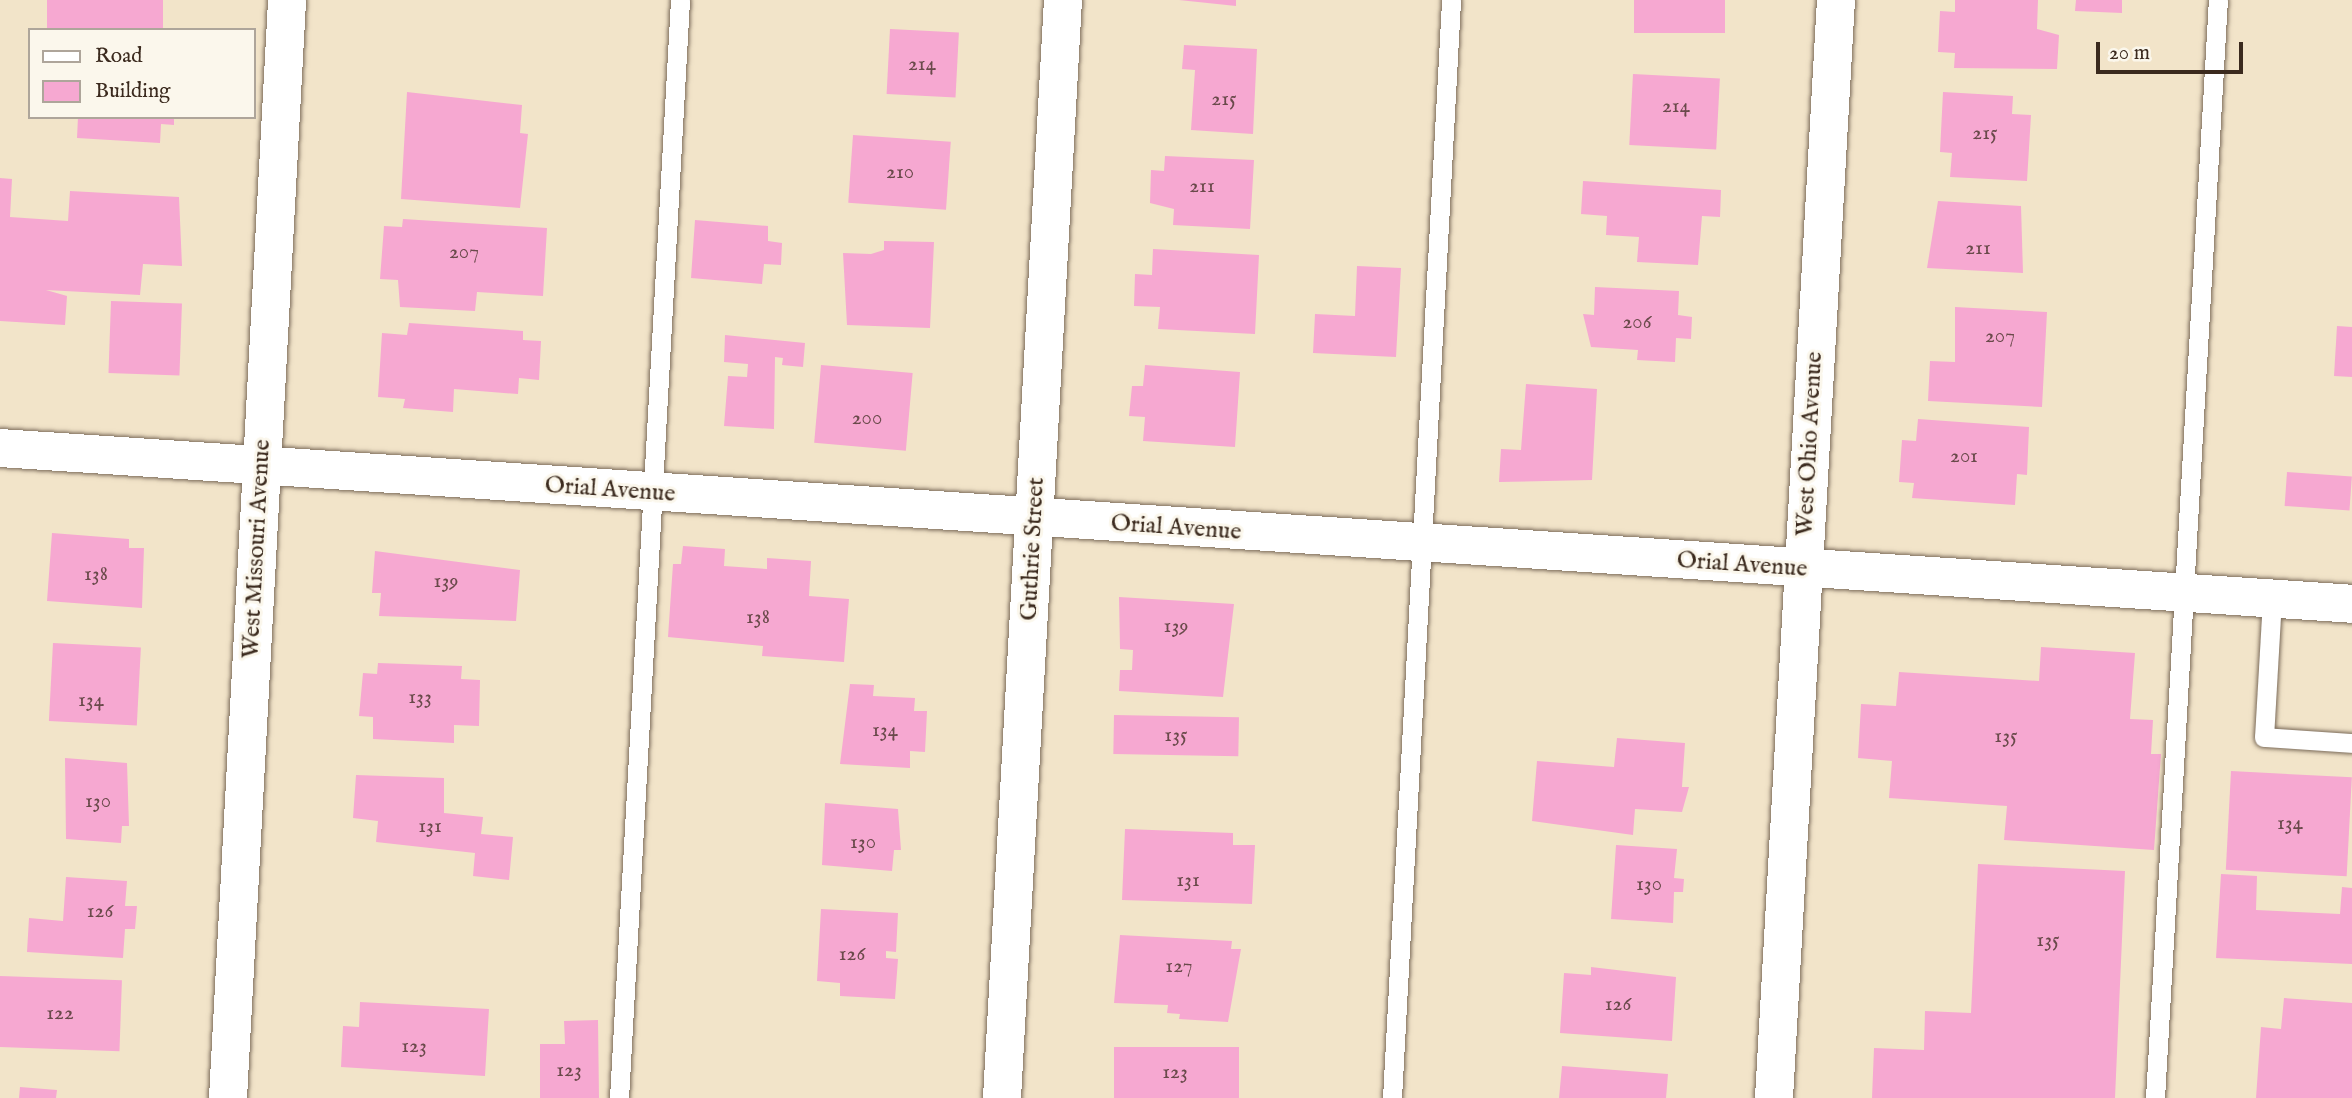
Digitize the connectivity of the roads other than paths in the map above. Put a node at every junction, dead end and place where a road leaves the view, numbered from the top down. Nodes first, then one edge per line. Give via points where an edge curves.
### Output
1 (286, 0) edge
2 (680, 0) edge
3 (1063, 0) edge
4 (1451, 0) edge
5 (1836, 0) edge
6 (2218, 0) edge
7 (0, 447) edge
8 (261, 461) junction
9 (654, 494) junction
10 (1035, 519) junction
11 (1423, 544) junction
12 (1803, 569) junction
13 (2183, 593) junction
14 (2272, 599) junction
15 (2352, 604) edge
16 (2352, 743) edge
17 (228, 1098) edge
18 (619, 1098) edge
19 (1002, 1098) edge
20 (1392, 1098) edge
21 (1774, 1098) edge
22 (2155, 1098) edge

1 - 8 street, West Missouri Avenue
2 - 9 lane
3 - 10 street, Guthrie Street
4 - 11 lane
5 - 12 street, West Ohio Avenue
6 - 13 lane
7 - 8 street, Orial Avenue
8 - 9 street, Orial Avenue
8 - 17 street, West Missouri Avenue
9 - 10 street, Orial Avenue
9 - 18 lane
10 - 11 street, Orial Avenue
10 - 19 street, Guthrie Street
11 - 12 street, Orial Avenue
11 - 20 lane
12 - 13 street, Orial Avenue
12 - 21 street, West Ohio Avenue
13 - 14 street, Orial Avenue
13 - 22 lane
14 - 15 street, Orial Avenue
14 - 16 lane via 2264,737

